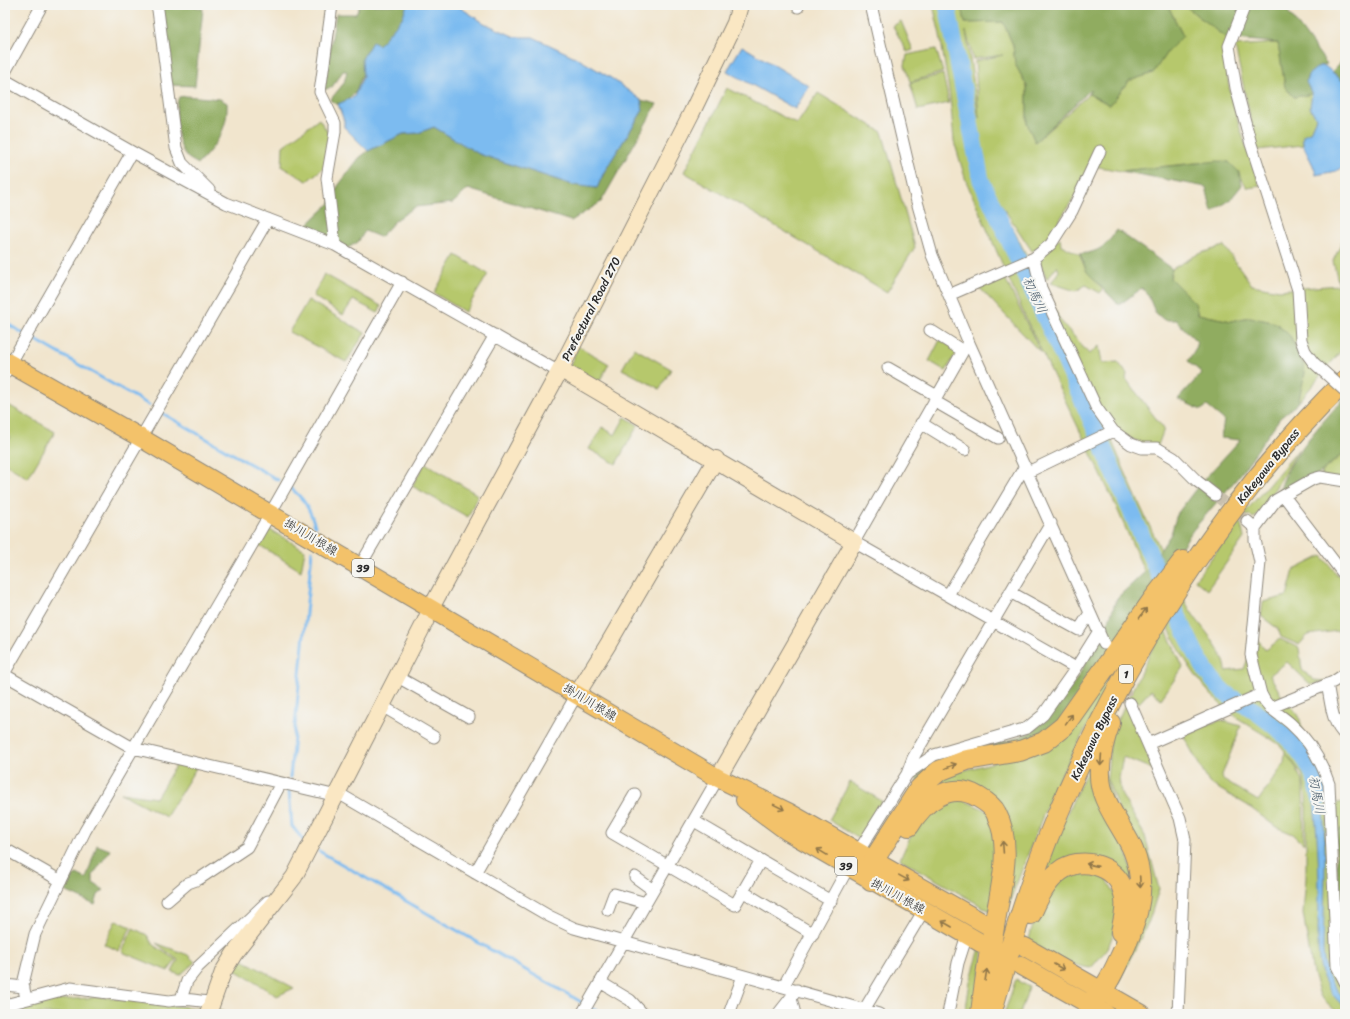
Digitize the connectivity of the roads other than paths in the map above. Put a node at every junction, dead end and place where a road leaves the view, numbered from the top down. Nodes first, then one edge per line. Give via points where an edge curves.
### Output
1 (42, 5) edge
2 (156, 5) edge
3 (332, 5) edge
4 (740, 5) edge
5 (871, 5) edge
6 (1244, 5) edge
7 (5, 72) edge
8 (5, 80) edge
9 (1100, 151) dead end
10 (132, 152) junction
11 (216, 198) junction
12 (268, 219) junction
13 (335, 245) junction
14 (1032, 259) junction
15 (402, 282) junction
16 (949, 295) junction
17 (930, 330) dead end
18 (495, 335) junction
19 (966, 347) junction
20 (7, 366) edge
21 (888, 368) dead end
22 (560, 370) junction
23 (1345, 381) edge
24 (1345, 391) edge
25 (936, 399) junction
26 (1306, 419) junction
27 (922, 423) junction
28 (1111, 433) junction
29 (142, 438) junction
30 (998, 438) dead end
31 (965, 450) dead end
32 (716, 459) junction
33 (1026, 469) junction
34 (1345, 481) edge
35 (1215, 495) tunnel mouth
36 (1284, 496) junction
37 (270, 513) junction
38 (1051, 523) junction
39 (854, 542) junction
40 (360, 566) junction
41 (1342, 572) dead end
42 (1010, 592) junction
43 (948, 595) junction
44 (431, 608) junction
45 (1165, 609) junction
46 (1090, 613) junction
47 (993, 620) junction
48 (1099, 631) junction
49 (1104, 644) tunnel mouth
50 (1076, 668) junction
51 (5, 674) edge
52 (1345, 674) edge
53 (396, 676) junction
54 (1327, 684) junction
55 (577, 694) junction
56 (1258, 695) junction
57 (1130, 703) tunnel mouth
58 (382, 706) junction
59 (1270, 708) junction
60 (469, 717) dead end
61 (1345, 735) edge
62 (434, 737) dead end
63 (1148, 744) junction
64 (133, 748) junction
65 (907, 774) junction
66 (718, 778) junction
67 (282, 783) junction
68 (635, 794) dead end
69 (337, 795) junction
70 (694, 821) junction
71 (5, 849) edge
72 (760, 860) junction
73 (872, 865) junction
74 (668, 866) junction
75 (848, 868) junction
76 (475, 874) junction
77 (635, 878) dead end
78 (61, 881) junction
79 (654, 890) junction
80 (742, 891) junction
81 (281, 896) junction
82 (167, 901) dead end
83 (831, 901) junction
84 (646, 903) junction
85 (608, 910) dead end
86 (924, 910) junction
87 (987, 925) dead end
88 (813, 934) junction
89 (974, 939) joint
90 (622, 943) junction
91 (1026, 947) dead end
92 (1021, 966) dead end
93 (743, 976) junction
94 (600, 982) junction
95 (1345, 982) edge
96 (5, 985) edge
97 (783, 986) junction
98 (24, 987) junction
99 (794, 994) junction
100 (1094, 994) junction
101 (181, 999) junction
102 (26, 1000) junction
103 (5, 1006) edge
104 (210, 1009) edge
105 (864, 1010) junction
106 (585, 1013) edge
107 (643, 1014) edge
108 (729, 1014) edge
109 (778, 1014) edge
110 (796, 1014) edge
111 (879, 1014) edge
112 (948, 1014) edge
113 (981, 1014) edge
114 (991, 1014) edge
115 (996, 1014) edge
116 (1106, 1014) edge
117 (1142, 1014) edge
118 (1178, 1014) edge

1 - 7 street
2 - 11 street via 176,148 182,163
3 - 13 street via 320,92 335,123 327,178
4 - 22 street, Prefectural Road 270 via 735,23 692,112
5 - 16 street via 916,198 932,255
6 - 24 street, bridge via 1229,46 1236,88 1251,144 1298,290 1301,340 1313,362
8 - 10 street
9 - 14 street via 1072,211 1051,244
10 - 11 street
10 - 20 street
11 - 12 street
12 - 13 street
12 - 29 street
13 - 15 street
14 - 16 street
14 - 28 street via 1041,288 1096,407
15 - 18 street
15 - 37 street
16 - 19 street
17 - 19 street
18 - 22 street
18 - 40 street
19 - 25 street
19 - 33 street
20 - 29 main road, 掛川川根線 / 39
21 - 25 street
22 - 32 street
22 - 44 street, Prefectural Road 270
23 - 26 highway, Kakegawa Bypass / 1
25 - 27 street
25 - 30 street
26 - 45 highway, Kakegawa Bypass / 1 via 1209,543
73 -> 26 highway via 920,788 939,771 967,760 1020,751 1044,742 1064,726 1152,601 1239,489 1280,442
27 - 31 street
27 - 39 street
28 - 33 street
28 - 35 street via 1142,448 1157,448 1174,458
29 - 37 main road, 掛川川根線 / 39
29 - 51 street
32 - 39 street
32 - 55 street
33 - 38 street
33 - 43 street
34 - 36 street via 1313,478
36 - 41 street
36 - 56 street via 1276,500 1251,524 1260,562 1251,655
37 - 40 main road, 掛川川根線 / 39
37 - 64 street
38 - 42 street
38 - 46 street
39 - 43 street
39 - 66 street
40 - 44 main road, 掛川川根線 / 39
42 - 46 street via 1080,630
42 - 47 street
43 - 47 street
44 - 53 street, Prefectural Road 270
44 - 55 main road, 掛川川根線 / 39
45 -> 100 highway via 1110,724 1101,753 1099,777 1105,798 1133,850 1140,876 1141,902 1129,939
45 - 114 highway, Kakegawa Bypass / 1 via 1090,741 1056,818 1030,884
46 - 48 street
47 - 50 street
47 - 65 street via 913,758
48 - 49 street
48 - 50 street
50 - 65 street via 1042,715 1027,728 934,754
51 - 64 street
52 - 54 street
53 - 58 street, Prefectural Road 270
53 - 60 street
54 - 59 street
54 - 61 street via 1334,718 1338,728
55 - 66 main road, 掛川川根線 / 39
55 - 76 street
56 - 59 street
56 - 63 street
57 - 63 street
58 - 62 street
58 - 69 street, Prefectural Road 270
59 - 95 street via 1308,740 1321,761 1329,784 1337,966
63 - 118 street via 1180,818 1185,840
64 - 67 street
64 - 78 street via 85,831
65 - 73 street
66 - 70 street
66 -> 73 main road, 掛川川根線 / 39 via 788,812
75 -> 66 main road, 掛川川根線 / 39 via 787,831
67 - 69 street
67 - 82 street via 247,847 199,879 188,883
68 - 74 street via 612,833
69 - 76 street
69 - 81 street, Prefectural Road 270 via 294,877
70 - 72 street
70 - 74 street
71 - 78 street
72 - 80 street
72 - 83 street
73 - 75 main road, 掛川川根線 / 39
73 - 75 street
73 - 86 main road, 掛川川根線 / 39
73 -> 87 main road, 掛川川根線 / 39
113 -> 73 highway via 1004,864 1002,830 996,812 973,794 958,790 940,794 922,807 910,825
74 - 79 street
74 - 80 street via 734,905
75 - 83 street
76 - 90 street via 574,928
77 - 79 street
78 - 98 street via 35,934
79 - 84 street
80 - 88 street
81 - 101 street via 268,901 198,967 187,981
81 - 104 street, Prefectural Road 270 via 234,954 223,972
83 - 88 street
84 - 85 street via 614,894
84 - 90 street
89 -> 86 main road, 掛川川根線 / 39
86 - 105 street
88 - 97 street
89 - 112 street via 958,963
90 - 93 street
90 - 94 street
91 -> 100 main road
92 - 100 main road
93 - 97 street
93 - 108 street
94 - 106 street
94 - 107 street via 630,1000
96 - 98 street
97 - 99 street
98 - 102 street
99 - 105 street
99 - 109 street
99 - 110 street
100 -> 115 highway via 1120,935 1126,911 1121,884 1107,870 1087,863 1060,871 1041,893 1026,925
100 - 116 main road
100 - 117 main road
101 - 102 street via 169,1002 70,988
101 - 104 street via 197,1000
102 - 103 street
105 - 111 street

